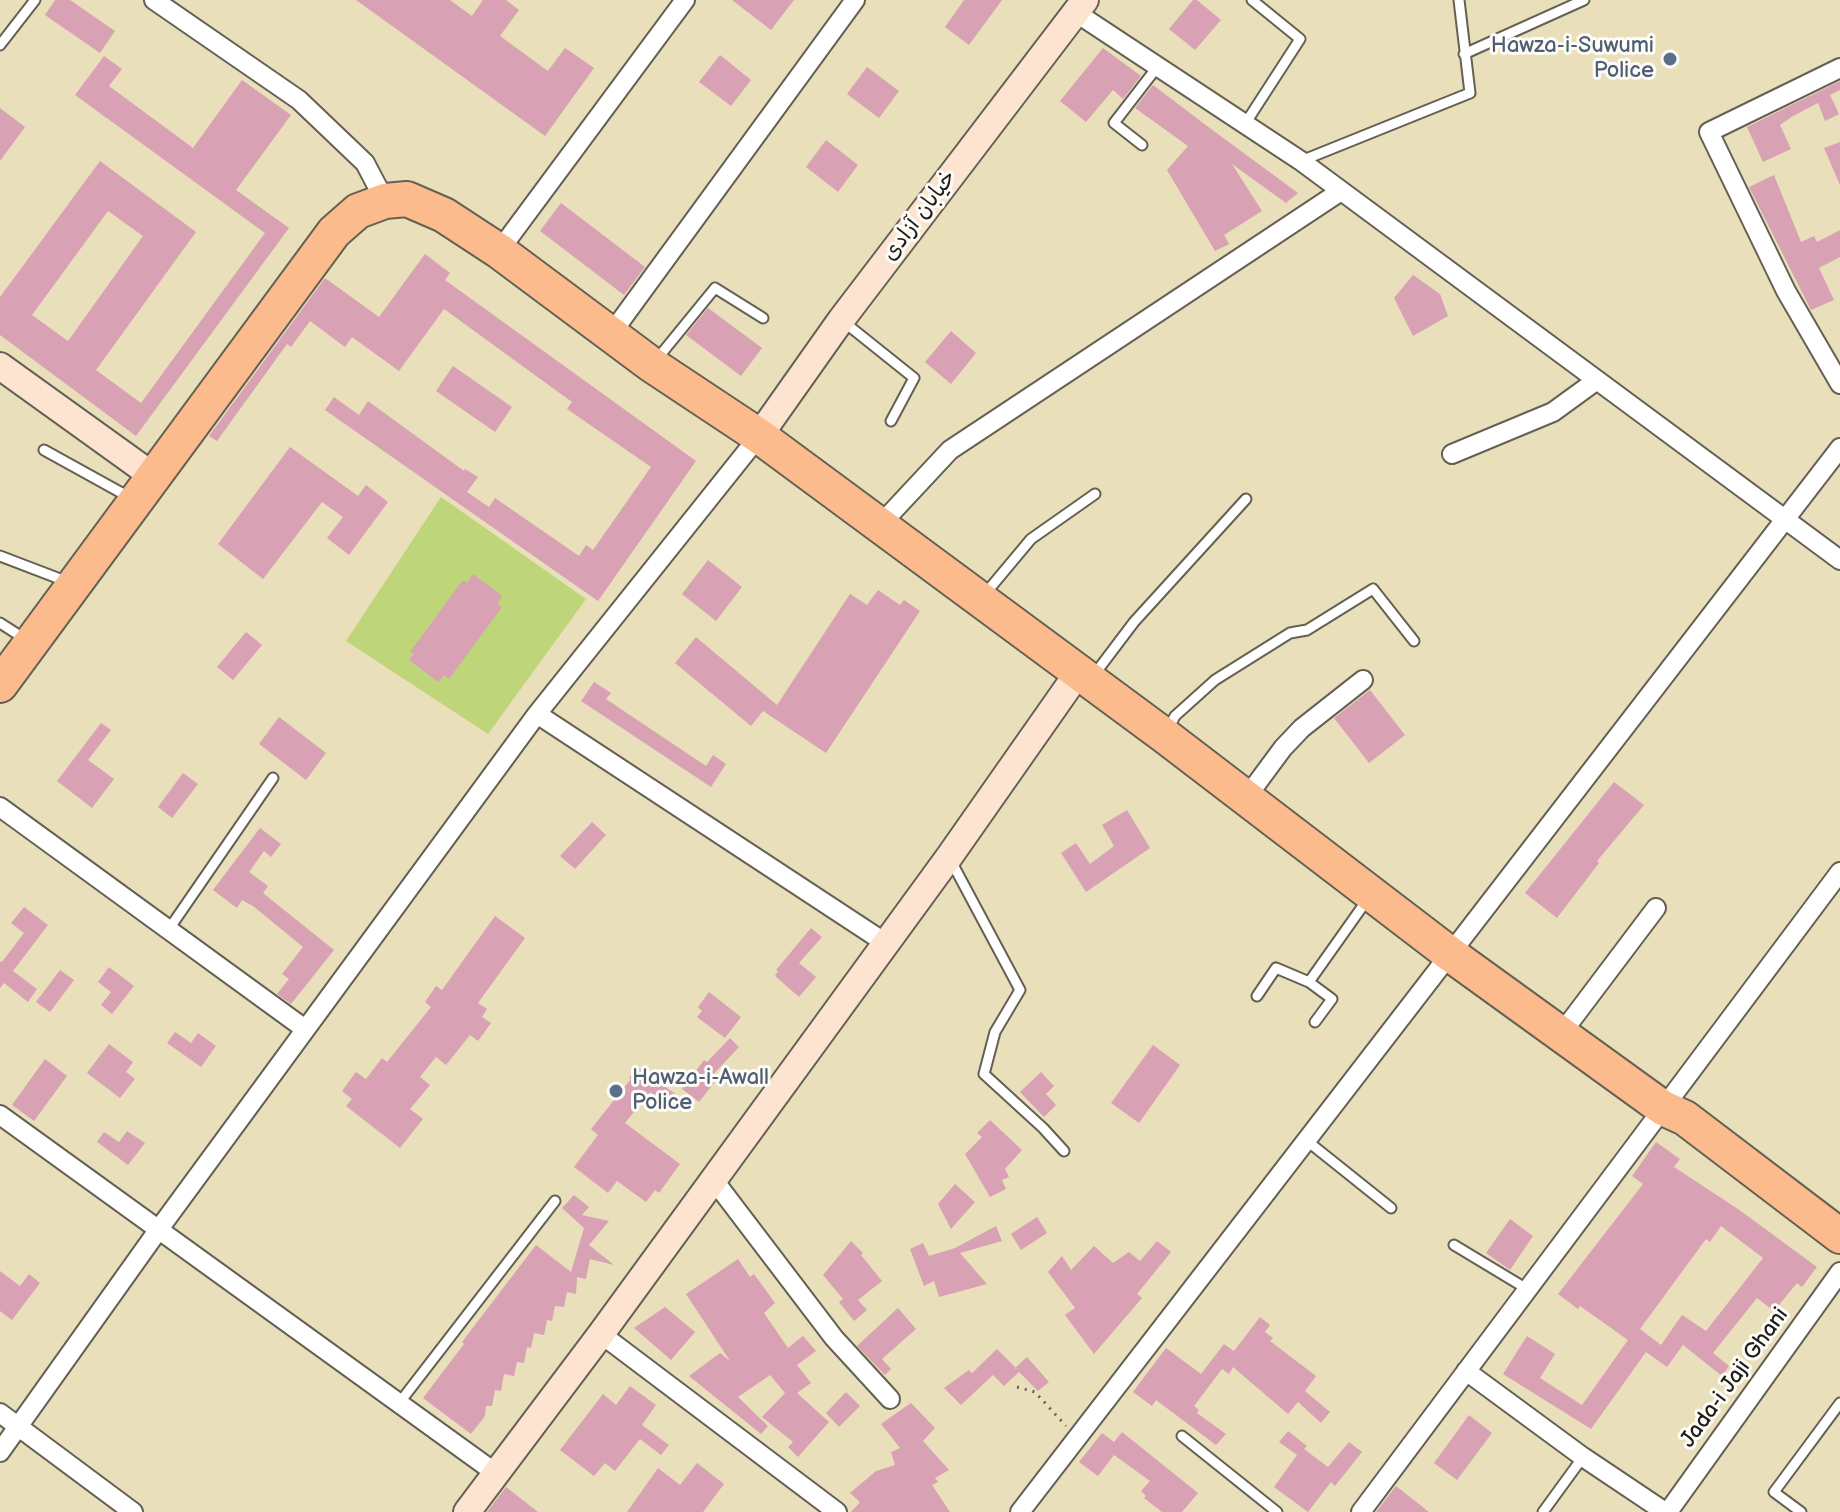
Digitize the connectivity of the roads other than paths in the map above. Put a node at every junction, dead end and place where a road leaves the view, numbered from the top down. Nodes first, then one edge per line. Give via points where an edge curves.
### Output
1 (35, 0) edge
2 (154, 0) edge
3 (685, 0) edge
4 (855, 0) edge
5 (1252, 0) edge
6 (1459, 0) edge
7 (1584, 0) edge
8 (1080, 6) edge
9 (0, 45) edge
10 (1464, 54) junction
11 (1158, 66) junction
12 (1840, 68) edge
13 (1245, 124) junction
14 (1142, 145) dead end
15 (1301, 161) junction
16 (1341, 191) junction
17 (385, 201) junction
18 (499, 251) junction
19 (763, 318) dead end
20 (841, 320) junction
21 (611, 334) junction
22 (652, 365) junction
23 (0, 366) edge
24 (1597, 380) junction
25 (1840, 384) edge
26 (891, 421) dead end
27 (759, 436) junction
28 (1840, 448) edge
29 (44, 450) dead end
30 (1452, 454) dead end
31 (144, 488) junction
32 (1095, 494) dead end
33 (1246, 499) dead end
34 (1785, 519) junction
35 (880, 525) junction
36 (0, 556) edge
37 (1840, 560) edge
38 (74, 584) junction
39 (980, 600) junction
40 (0, 623) edge
41 (1414, 641) dead end
42 (31, 643) junction
43 (1083, 677) junction
44 (1363, 680) dead end
45 (0, 685) edge
46 (537, 714) junction
47 (1165, 736) junction
48 (273, 778) dead end
49 (1246, 798) junction
50 (0, 807) edge
51 (949, 857) junction
52 (1840, 872) edge
53 (1371, 894) junction
54 (1656, 908) dead end
55 (169, 929) junction
56 (884, 942) junction
57 (1450, 954) junction
58 (1309, 982) junction
59 (1257, 996) dead end
60 (1315, 1022) dead end
61 (305, 1029) junction
62 (1561, 1034) junction
63 (1663, 1108) junction
64 (0, 1115) edge
65 (1306, 1140) junction
66 (1064, 1151) dead end
67 (713, 1179) junction
68 (555, 1201) dead end
69 (1391, 1208) dead end
70 (159, 1229) junction
71 (1840, 1236) edge
72 (1454, 1245) dead end
73 (1840, 1258) edge
74 (1840, 1272) edge
75 (1527, 1289) junction
76 (601, 1334) junction
77 (1466, 1371) junction
78 (890, 1399) dead end
79 (400, 1402) junction
80 (1840, 1403) edge
81 (0, 1413) edge
82 (19, 1426) junction
83 (1182, 1436) dead end
84 (0, 1452) edge
85 (1583, 1457) junction
86 (497, 1474) junction
87 (133, 1512) edge
88 (467, 1512) edge
89 (837, 1512) edge
90 (1020, 1512) edge
91 (1277, 1512) edge
92 (1361, 1512) edge
93 (1543, 1512) edge
94 (1666, 1512) edge
95 (1801, 1512) edge

1 - 9 lane
2 - 17 street via 299,100 365,163
3 - 18 street
4 - 21 street
5 - 13 lane via 1300,39
6 - 10 lane
7 - 10 lane
8 - 11 street
8 - 20 street, خیابان آزادی
10 - 15 lane via 1470,93
11 - 13 street
11 - 14 lane via 1114,123
12 - 25 street via 1709,132 1786,291
13 - 15 street
15 - 16 street
16 - 24 street
16 - 35 street via 950,450
17 - 18 highway via 419,204
17 - 31 highway via 358,211 334,232
18 - 21 highway
19 - 22 lane via 715,288
20 - 26 lane via 914,378
20 - 27 street, خیابان آزادی
21 - 22 highway
22 - 27 highway
23 - 31 street
24 - 30 street via 1553,412
24 - 34 street
27 - 35 highway
27 - 46 street
28 - 34 street
29 - 31 lane
31 - 38 highway
32 - 39 lane via 1031,539
33 - 43 lane
34 - 37 street
34 - 57 street
35 - 39 highway
36 - 38 lane
38 - 42 highway
39 - 43 highway
40 - 42 lane
41 - 47 lane via 1373,589 1215,680 1175,716
42 - 45 highway
43 - 47 highway
43 - 51 street
44 - 49 street via 1302,728
46 - 56 street
46 - 61 street
47 - 49 highway
48 - 55 lane
49 - 53 highway
50 - 55 street
51 - 56 street
51 - 66 lane via 1020,990 995,1032 984,1074
52 - 63 street
53 - 57 highway
53 - 58 lane
54 - 62 street
55 - 61 street
56 - 67 street
57 - 62 highway
57 - 65 street
58 - 59 lane via 1276,968
58 - 60 lane via 1332,999
61 - 70 street
62 - 63 highway
63 - 71 highway via 1685,1118
63 - 73 highway via 1675,1131
63 - 75 street
64 - 70 street
65 - 69 lane
65 - 90 street
67 - 76 street
67 - 78 street via 834,1338
68 - 79 lane
70 - 79 street
70 - 82 street
72 - 75 lane
74 - 94 street, Jada-i Jaji Ghani
75 - 77 street
76 - 86 street
76 - 89 street
77 - 85 street
77 - 92 street
79 - 86 street
80 - 95 lane via 1774,1492
81 - 82 street
82 - 84 street
82 - 87 street
83 - 91 lane
85 - 93 lane
85 - 94 street
86 - 88 street

